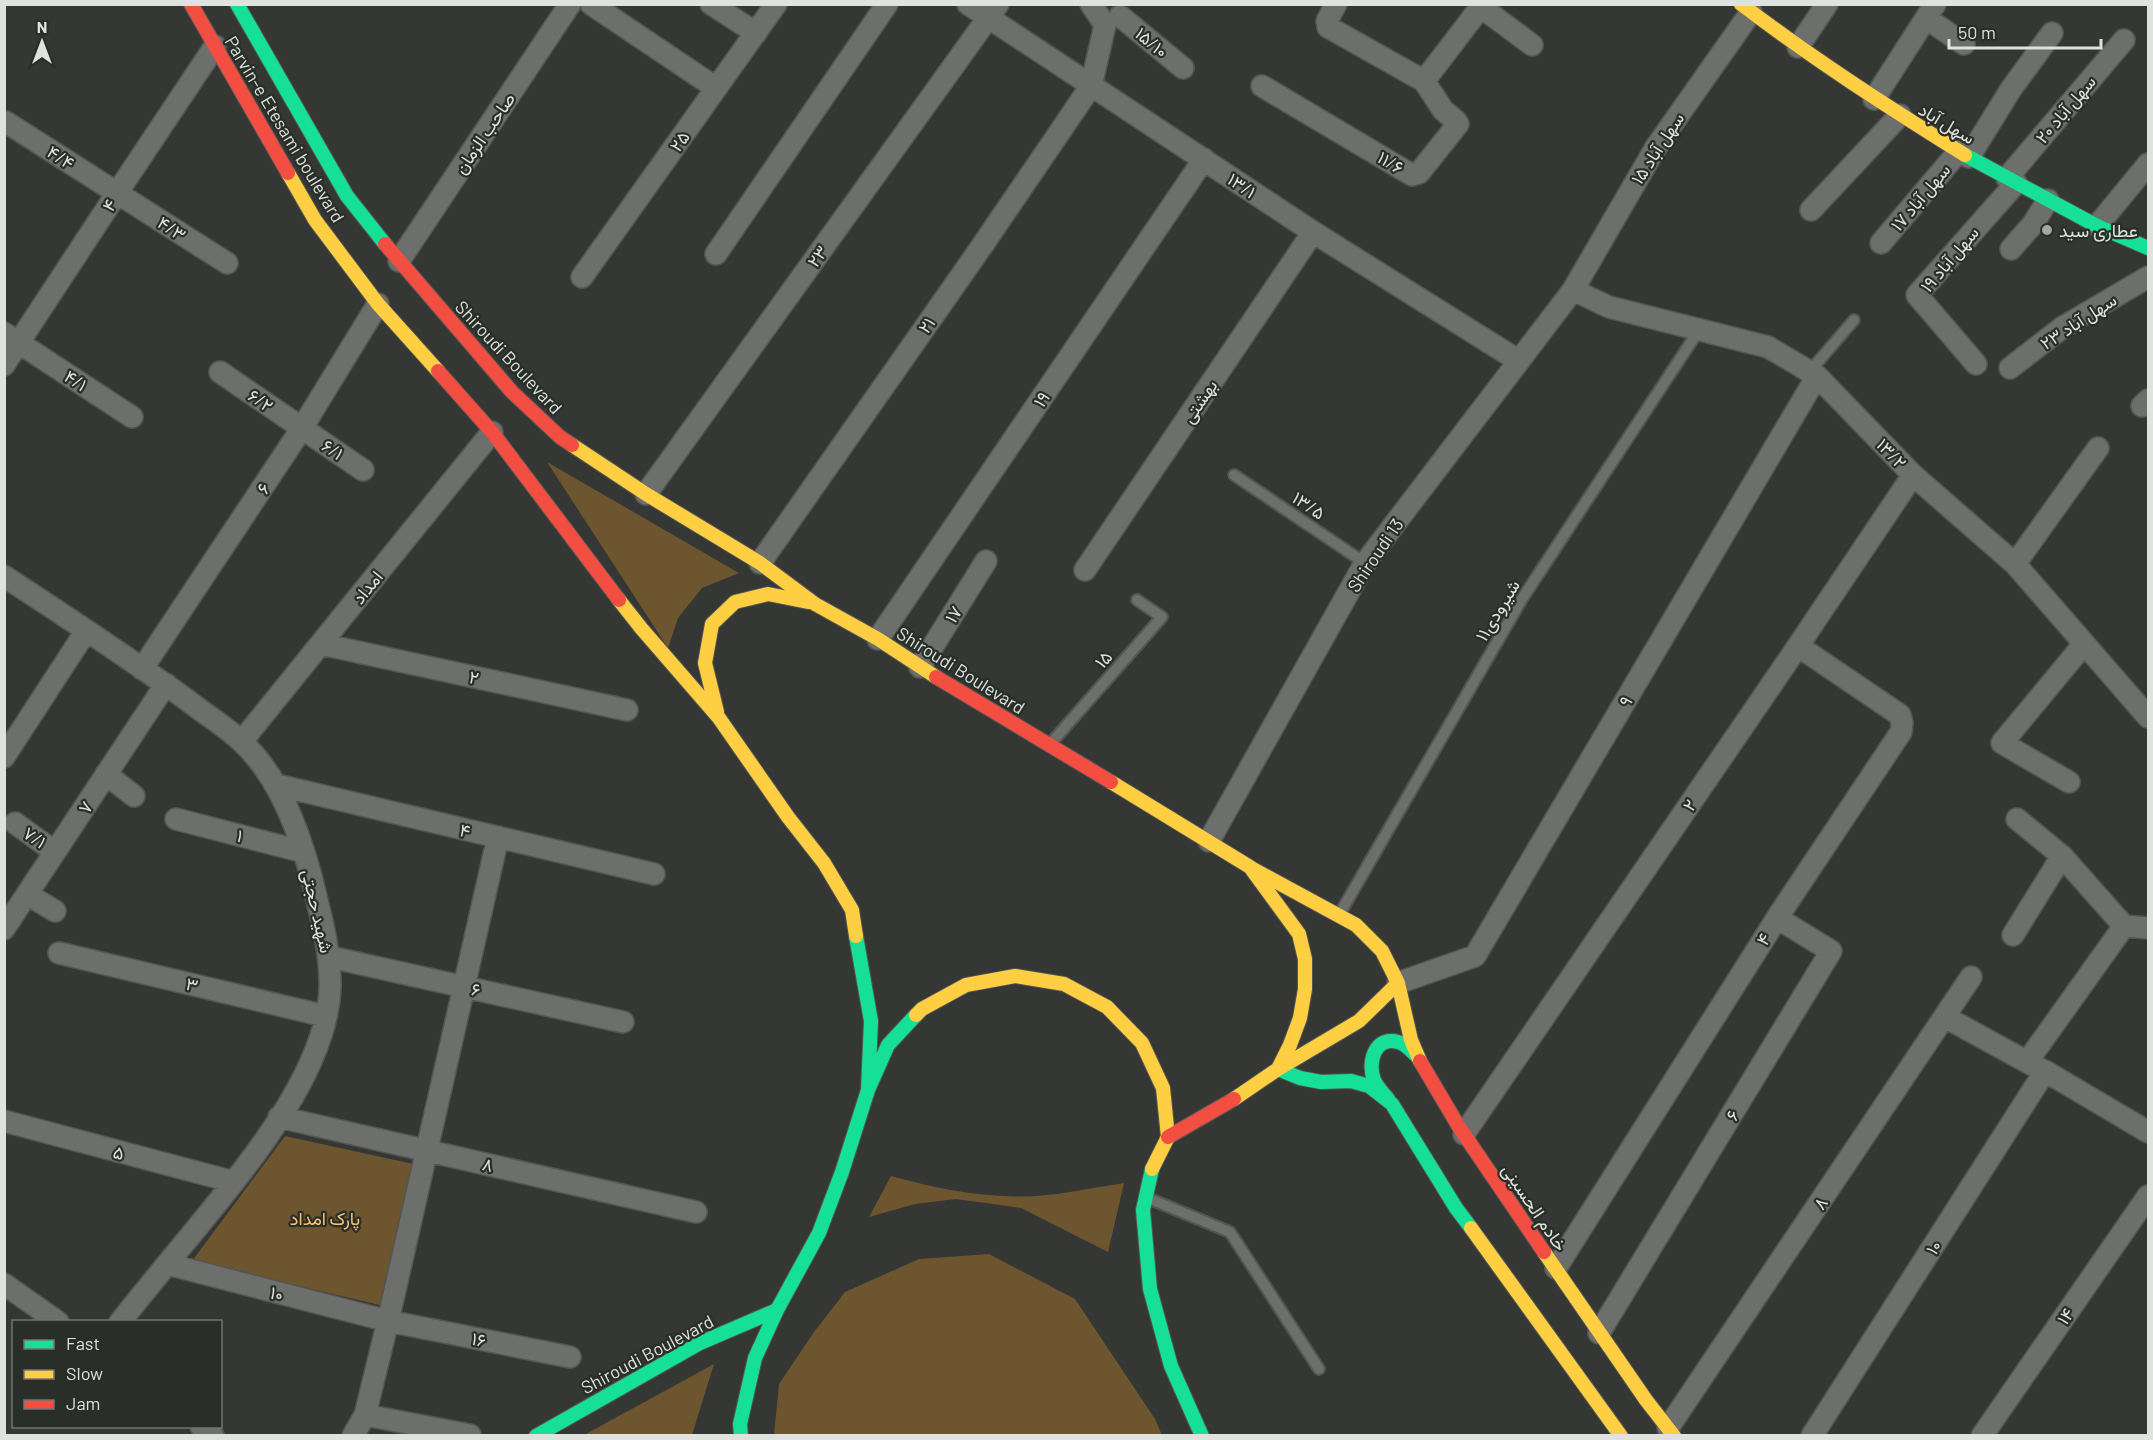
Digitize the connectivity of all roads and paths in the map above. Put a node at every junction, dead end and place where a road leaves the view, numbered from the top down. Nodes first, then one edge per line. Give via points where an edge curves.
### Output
1 (191, 4) edge
2 (237, 4) edge
3 (570, 4) edge
4 (591, 4) edge
5 (711, 4) edge
6 (776, 4) edge
7 (887, 4) edge
8 (968, 4) edge
9 (1091, 4) edge
10 (1336, 4) edge
11 (1827, 4) edge
12 (1482, 6) edge
13 (1746, 8) edge
14 (994, 11) edge
15 (1931, 11) edge
16 (1118, 15) edge
17 (756, 33) junction
18 (2052, 33) dead end
19 (2124, 40) dead end
20 (1964, 44) dead end
21 (1532, 45) dead end
22 (215, 46) junction
23 (1798, 47) junction
24 (1183, 68) dead end
25 (1424, 81) junction
26 (1091, 86) junction
27 (1262, 86) dead end
28 (716, 88) junction
29 (1874, 99) junction
30 (1900, 115) junction
31 (6, 122) edge
32 (1964, 154) junction
33 (1204, 159) junction
34 (2148, 164) edge
35 (2012, 180) junction
36 (117, 193) junction
37 (2048, 200) junction
38 (1811, 210) dead end
39 (2097, 226) junction
40 (1313, 232) junction
41 (1881, 243) dead end
42 (2148, 248) edge
43 (2011, 249) dead end
44 (716, 254) dead end
45 (399, 261) junction
46 (227, 263) dead end
47 (582, 277) dead end
48 (2148, 277) edge
49 (1572, 291) junction
50 (378, 304) junction
51 (1854, 320) dead end
52 (1700, 330) junction
53 (12, 338) edge
54 (1520, 361) junction
55 (1976, 364) dead end
56 (4, 365) edge
57 (2010, 368) dead end
58 (220, 372) dead end
59 (1814, 373) junction
60 (132, 417) dead end
61 (302, 428) junction
62 (492, 432) junction
63 (2098, 448) dead end
64 (363, 470) dead end
65 (1234, 475) dead end
66 (1913, 475) junction
67 (646, 494) junction
68 (986, 561) dead end
69 (760, 563) junction
70 (1365, 563) junction
71 (2015, 564) junction
72 (1085, 570) dead end
73 (4, 576) edge
74 (1137, 600) dead end
75 (815, 604) junction
76 (86, 631) junction
77 (878, 639) junction
78 (321, 644) junction
79 (2084, 644) junction
80 (1798, 646) junction
81 (920, 668) junction
82 (142, 669) junction
83 (166, 684) junction
84 (627, 710) dead end
85 (2148, 717) edge
86 (719, 718) junction
87 (242, 741) junction
88 (1049, 746) junction
89 (4, 757) edge
90 (106, 774) junction
91 (2069, 783) dead end
92 (277, 785) junction
93 (134, 796) dead end
94 (176, 819) dead end
95 (2017, 819) dead end
96 (15, 823) dead end
97 (498, 837) junction
98 (1209, 841) junction
99 (55, 852) junction
100 (304, 852) junction
101 (2062, 856) junction
102 (1250, 867) junction
103 (654, 874) dead end
104 (27, 894) junction
105 (55, 911) dead end
106 (1338, 916) junction
107 (1777, 918) junction
108 (2124, 926) junction
109 (2148, 928) edge
110 (4, 929) edge
111 (2013, 935) dead end
112 (59, 952) dead end
113 (330, 957) junction
114 (1971, 977) dead end
115 (1398, 983) junction
116 (464, 987) junction
117 (326, 1016) junction
118 (1946, 1017) junction
119 (623, 1022) dead end
120 (1417, 1056) junction
121 (1278, 1069) junction
122 (2044, 1071) junction
123 (868, 1090) junction
124 (1392, 1104) junction
125 (279, 1117) junction
126 (4, 1121) edge
127 (2148, 1132) edge
128 (1464, 1134) junction
129 (1168, 1137) junction
130 (427, 1150) junction
131 (234, 1182) junction
132 (2148, 1196) edge
133 (1147, 1197) junction
134 (696, 1212) dead end
135 (166, 1264) junction
136 (1556, 1268) junction
137 (4, 1284) edge
138 (777, 1310) junction
139 (55, 1320) edge
140 (122, 1320) edge
141 (388, 1321) junction
142 (1599, 1333) junction
143 (570, 1357) dead end
144 (1319, 1369) dead end
145 (365, 1415) junction
146 (1671, 1432) edge
147 (470, 1435) edge
148 (353, 1436) edge
149 (536, 1436) edge
150 (741, 1436) edge
151 (1202, 1436) edge
152 (1621, 1436) edge
153 (1812, 1436) edge
154 (1982, 1436) edge

1 - 22 main road, Parvin-e Etesami boulevard
2 - 45 main road, Parvin-e Etesami boulevard via 346,196
3 - 45 street, صاحب الزمان
4 - 28 street
5 - 17 street
6 - 17 street, ۲۵
7 - 44 street
8 - 14 street, ۱۳/۱
9 - 16 street, ۱۵/۱۰
10 - 25 street via 1328,27
11 - 23 street
12 - 21 street
12 - 25 street
13 - 23 main road, سهل آباد
13 - 49 street, سهل آباد ۱۵ via 1656,147
14 - 26 street, ۱۳/۱
14 - 67 street, ۲۳
15 - 20 street
15 - 29 street
16 - 24 street, ۱۵/۱۰
16 - 26 street
17 - 28 street, ۲۵
18 - 32 street, سهل آباد ۱۷
19 - 35 street, سهل آباد ۲۰
22 - 36 street, ۴
22 - 50 main road, Parvin-e Etesami boulevard via 315,220
23 - 29 main road, سهل آباد
25 - 27 street, ۱۱/۶ via 1443,110 1458,124 1415,175
26 - 33 street, ۱۳/۱
26 - 69 street, ۲۱
28 - 47 street, ۲۵
29 - 30 main road, سهل آباد
30 - 32 main road, سهل آباد
30 - 38 street
31 - 36 street, ۴/۴
32 - 35 main road, سهل آباد
32 - 41 street, سهل آباد ۱۷
33 - 40 street, ۱۳/۱
33 - 77 street, ۱۹
34 - 39 street
35 - 37 main road, سهل آباد
35 - 55 street, سهل آباد ۱۹ via 1917,294
36 - 46 street, ۴/۳
36 - 53 street, ۴
37 - 39 main road, سهل آباد
37 - 43 street
39 - 42 main road, سهل آباد
40 - 54 street, ۱۳/۱
40 - 72 street, بهشتی
45 - 67 main road, Shiroudi Boulevard via 512,392 560,437
48 - 57 street, سهل آباد ۲۳ via 2063,327
49 - 52 street, ۱۳/۲ via 1609,307
49 - 54 street, Shiroudi 13
50 - 61 street, ۶
50 - 62 main road, Parvin-e Etesami boulevard
51 - 59 lane
52 - 59 street, ۱۳/۲ via 1768,347
52 - 106 lane, ۱۱شیرودی via 1522,599
53 - 56 street, ۴
53 - 60 street, ۴/۱
54 - 70 street, Shiroudi 13
58 - 61 street, ۶/۲
59 - 66 street, ۱۳/۲
59 - 115 street, ۹ via 1475,956
61 - 64 street, ۶/۱
61 - 82 street, ۶
62 - 78 street, امداد
62 - 86 main road via 641,628
63 - 71 street
65 - 70 lane, ۱۳/۵
66 - 71 street, ۱۳/۲
66 - 80 street, ۲
67 - 69 main road, Shiroudi Boulevard
68 - 81 street, ۱۷
69 - 75 main road, Shiroudi Boulevard
70 - 98 street, Shiroudi 13
71 - 79 street, ۱۳/۲
73 - 76 street, شهید حجتی
74 - 88 lane, ۱۵ via 1162,618
75 - 77 main road, Shiroudi Boulevard
75 - 86 main road via 768,594 735,602 712,624 705,663
76 - 82 street, شهید حجتی
76 - 89 street
77 - 81 main road, Shiroudi Boulevard
78 - 84 street, ۲
78 - 87 street, امداد
79 - 85 street, ۱۳/۲
79 - 91 street via 2002,743
80 - 107 street, ۴ via 1900,715 1902,723 1901,732
80 - 128 street, ۲
81 - 88 main road, Shiroudi Boulevard
82 - 83 street, شهید حجتی
83 - 87 street, شهید حجتی
83 - 90 street, ۷
86 - 123 main road via 824,863 852,910 871,1021
87 - 92 street, شهید حجتی
88 - 98 main road, Shiroudi Boulevard
90 - 93 street
90 - 99 street, ۷
92 - 97 street, ۴
92 - 100 street, شهید حجتی
94 - 100 street, ۱
95 - 101 street
96 - 99 street, ۷/۱
97 - 103 street, ۴
97 - 116 street
98 - 102 main road, Shiroudi Boulevard
99 - 104 street, ۷
100 - 113 street, شهید حجتی
101 - 108 street
101 - 111 street
102 - 106 main road, خادم الحسینی
102 - 121 main road, Shiroudi Boulevard via 1299,934 1305,959 1305,989 1299,1018
104 - 105 street
104 - 110 street, ۷
106 - 115 main road, خادم الحسینی via 1356,925 1382,951
107 - 136 street, ۴
107 - 142 street, ۶ via 1831,951
108 - 109 street
108 - 122 street, ۱۰
112 - 117 street, ۳
113 - 116 street, ۶
113 - 117 street, شهید حجتی
114 - 118 street, ۸
115 - 120 main road, خادم الحسینی
115 - 121 main road via 1359,1021
116 - 119 street, ۶
116 - 130 street
117 - 125 street, شهید حجتی via 318,1045
118 - 122 street
118 - 146 street, ۸
120 - 124 main road via 1393,1041 1380,1043 1374,1052 1374,1080
120 - 128 main road, خادم الحسینی
121 - 124 main road via 1321,1082 1351,1081 1369,1086
121 - 129 main road, Shiroudi Boulevard
122 - 127 street
122 - 153 street, ۱۰
123 - 129 main road via 888,1045 922,1009 966,985 1014,976 1064,984 1107,1007 1142,1043 1163,1088
123 - 138 main road via 819,1233
124 - 152 main road via 1456,1208
125 - 130 street, ۸
125 - 131 street, شهید حجتی
126 - 131 street, ۵
128 - 136 main road, خادم الحسینی
129 - 133 main road via 1154,1167
130 - 134 street, ۸
130 - 141 street
131 - 135 street, شهید حجتی
132 - 154 street, ۱۴
133 - 144 lane via 1230,1232
133 - 151 main road via 1143,1210 1150,1289 1171,1366
135 - 140 street, شهید حجتی
135 - 141 street, ۱۰
136 - 142 main road, خادم الحسینی
137 - 139 street
138 - 149 main road, Shiroudi Boulevard via 700,1343
138 - 150 main road via 755,1358 740,1424
141 - 143 street, ۱۶
141 - 145 street
142 - 146 main road, خادم الحسینی
145 - 147 street
145 - 148 street

